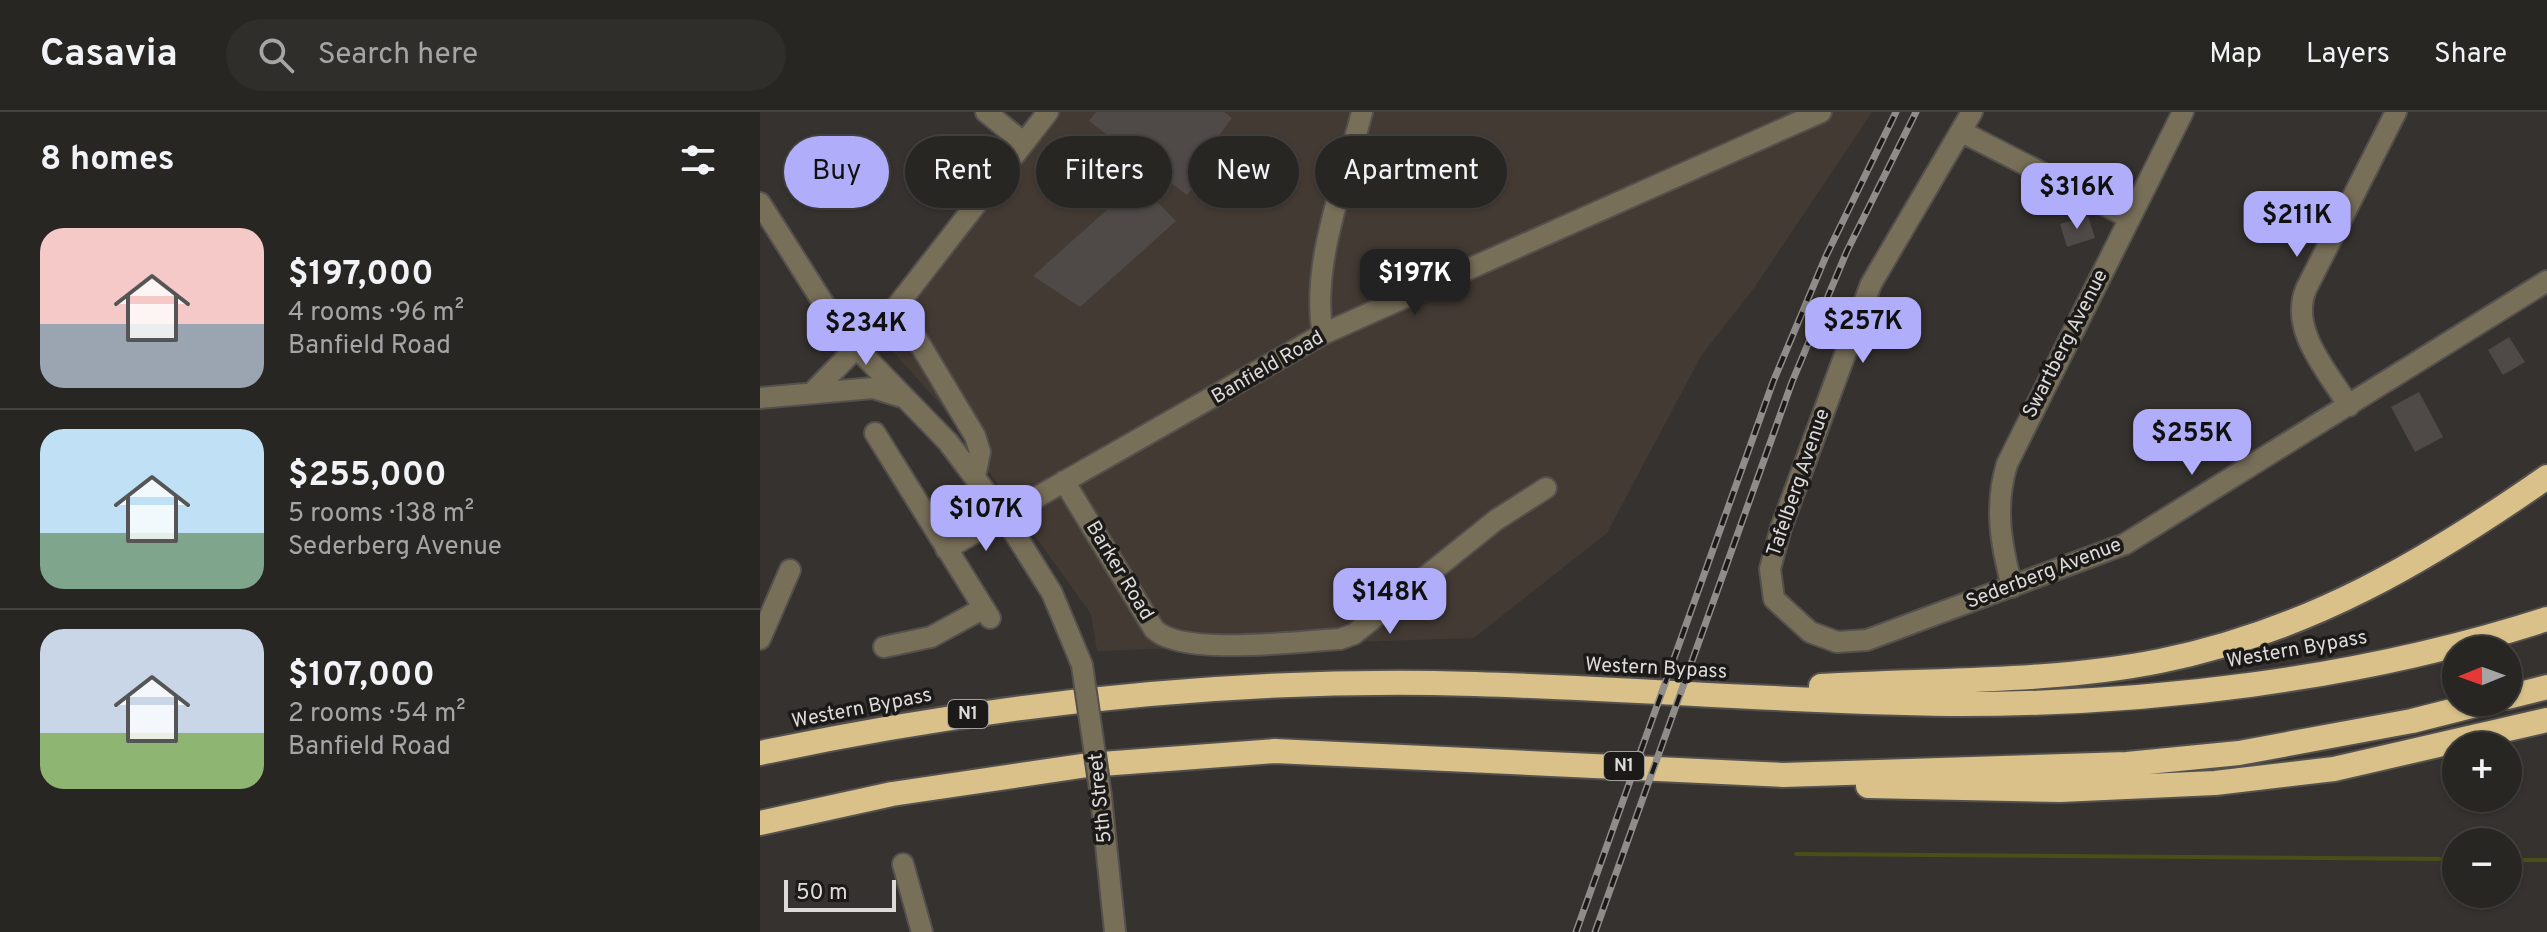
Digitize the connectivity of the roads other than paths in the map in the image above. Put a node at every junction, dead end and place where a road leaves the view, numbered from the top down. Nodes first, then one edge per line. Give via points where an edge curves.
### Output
1 (986, 112) edge
2 (1048, 112) edge
3 (1362, 112) edge
4 (1821, 112) edge
5 (1972, 112) edge
6 (2183, 112) edge
7 (2396, 112) edge
8 (1962, 132) junction
9 (1024, 143) junction
10 (760, 203) edge
11 (2130, 218) junction
12 (2547, 281) edge
13 (897, 306) junction
14 (1323, 334) junction
15 (857, 349) junction
16 (813, 392) junction
17 (760, 398) edge
18 (909, 400) junction
19 (2349, 406) junction
20 (875, 433) dead end
21 (975, 476) junction
22 (2547, 477) edge
23 (1064, 481) junction
24 (1546, 488) dead end
25 (1005, 518) junction
26 (946, 549) junction
27 (790, 570) dead end
28 (2012, 587) junction
29 (2547, 619) edge
30 (1810, 632) joint
31 (760, 639) edge
32 (884, 647) dead end
33 (2547, 687) edge
34 (2522, 693) edge
35 (1695, 695) junction
36 (2442, 713) edge
37 (2540, 720) edge
38 (760, 753) edge
39 (1783, 775) junction
40 (760, 823) edge
41 (903, 864) dead end
42 (922, 932) edge
43 (1115, 932) edge

1 - 9 street
2 - 9 street
3 - 14 street via 1320,275
4 - 14 street, Banfield Road
5 - 8 street, Tafelberg Avenue
6 - 11 street, Swartberg Avenue
7 - 19 street via 2306,289 2300,311 2305,333
8 - 11 street
8 - 30 street, Tafelberg Avenue via 1871,284 1781,528 1769,584 1782,608
9 - 13 street
10 - 15 street, 5th Street via 829,315
11 - 28 street, Swartberg Avenue via 2007,464 1999,520
12 - 19 street, Sederberg Avenue
13 - 15 street
13 - 21 street via 969,427 980,452
14 - 23 street, Banfield Road
15 - 16 street
15 - 18 street, 5th Street
16 - 17 street
16 - 18 street via 873,388
18 - 21 street, 5th Street
19 - 28 street, Sederberg Avenue via 2125,544
20 - 26 street
21 - 25 street, 5th Street
22 - 35 highway via 2469,532 2370,589 2294,622 2194,654 2055,675
23 - 24 street, Barker Road via 1154,629 1169,640 1187,643 1285,642 1354,634 1496,520
23 - 25 street, Banfield Road
25 - 26 street, Banfield Road
25 - 43 street, 5th Street, bridge via 1052,593 1082,665
26 - 32 street via 987,613 931,637
27 - 31 street
28 - 30 street, Sederberg Avenue via 1867,640 1837,642
29 - 35 highway, Western Bypass / N1 via 2334,671 2159,695 1952,704
33 - 34 highway
35 - 38 highway, Western Bypass / N1 via 1431,683 1178,690 997,710
36 - 39 highway, N1 via 2239,753 2141,763
37 - 39 highway via 2334,769 2168,787 1873,787
39 - 40 highway, N1 via 1275,751 1088,765 892,794
41 - 42 street

